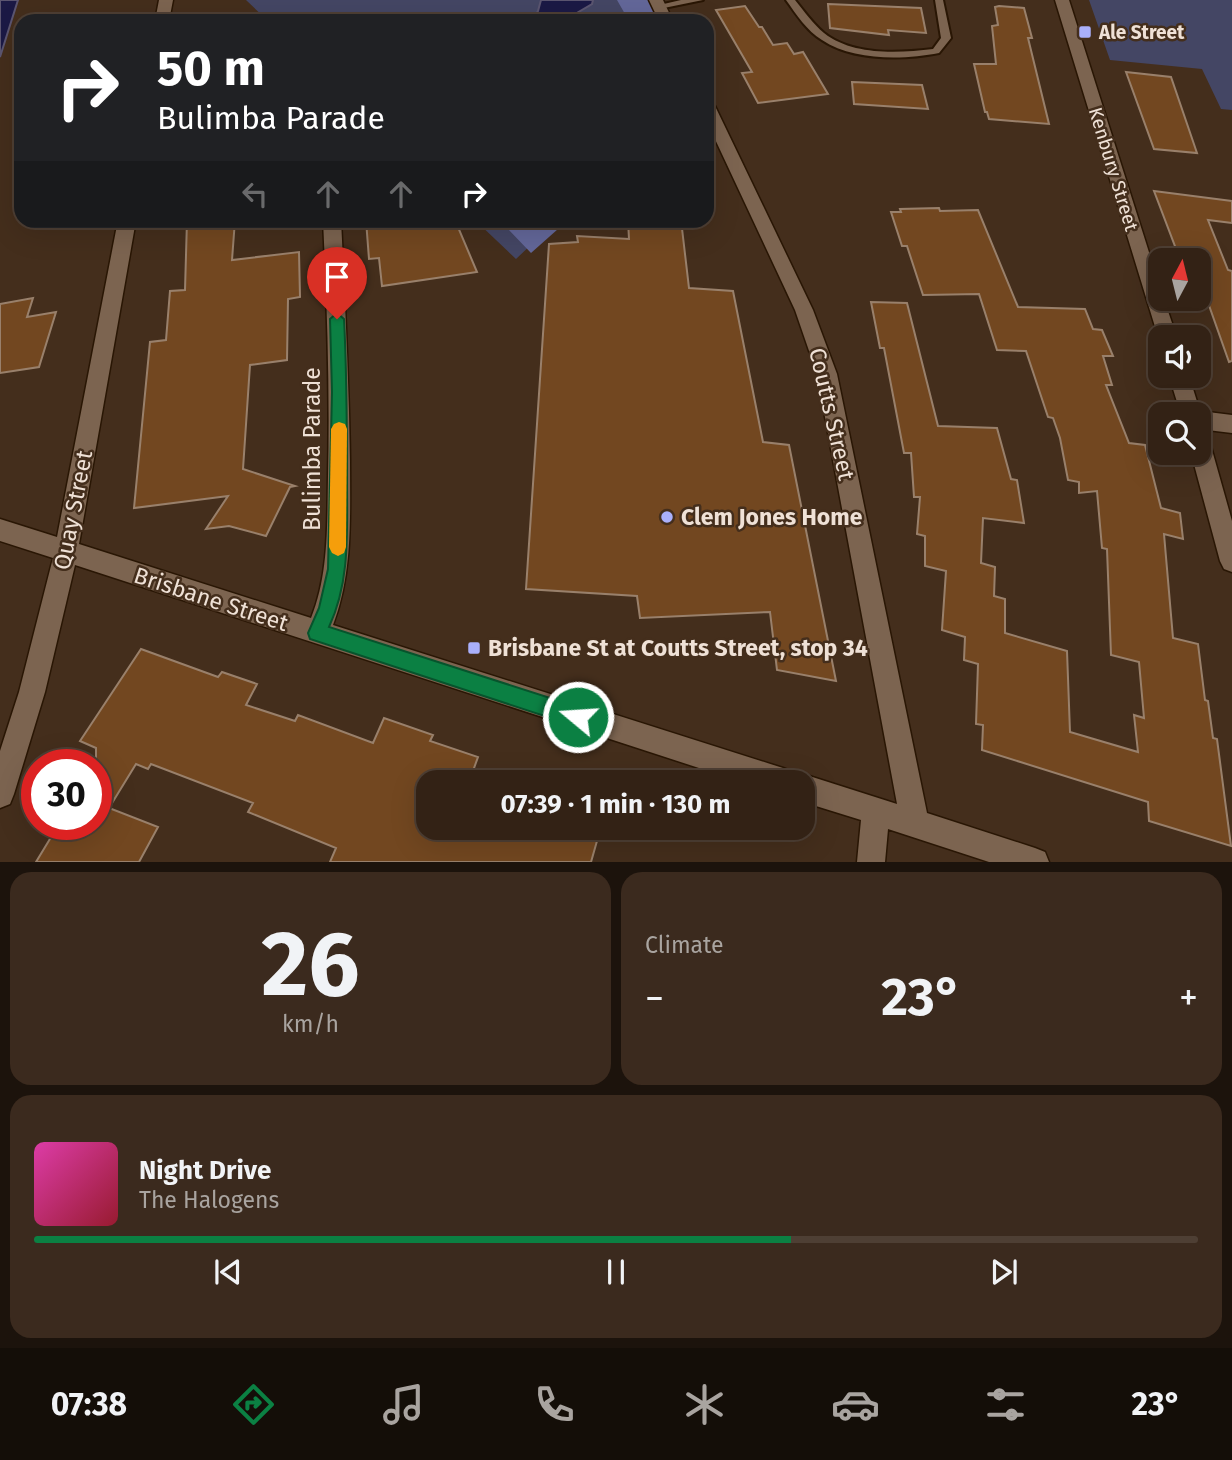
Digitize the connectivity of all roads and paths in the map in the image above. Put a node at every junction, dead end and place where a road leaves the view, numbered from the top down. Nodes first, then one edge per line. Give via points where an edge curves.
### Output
1 (699, 0) edge
2 (790, 0) edge
3 (939, 0) edge
4 (1062, 0) edge
5 (657, 3) edge
6 (714, 121) edge
7 (126, 228) edge
8 (332, 228) edge
9 (1163, 325) edge
10 (1211, 421) edge
11 (1232, 424) edge
12 (1205, 465) edge
13 (0, 530) edge
14 (66, 552) junction
15 (1232, 561) edge
16 (317, 633) junction
17 (745, 770) edge
18 (815, 792) edge
19 (0, 794) edge
20 (876, 810) junction
21 (915, 823) junction
22 (872, 862) edge
23 (1034, 862) edge

1 - 5 lane
2 - 3 lane via 823,37 841,47 915,55 936,51 946,38
4 - 9 street, Kenbury Street
6 - 21 street, Coutts Street via 804,310 827,374
7 - 14 street, Quay Street
8 - 16 street, Bulimba Parade via 340,392 337,569 328,610
10 - 11 street
12 - 15 street
13 - 14 street, Brisbane Street
14 - 16 street, Brisbane Street
14 - 19 street, Quay Street via 32,692
16 - 17 street, Brisbane Street
18 - 20 street
20 - 21 street
20 - 22 street
21 - 23 street

